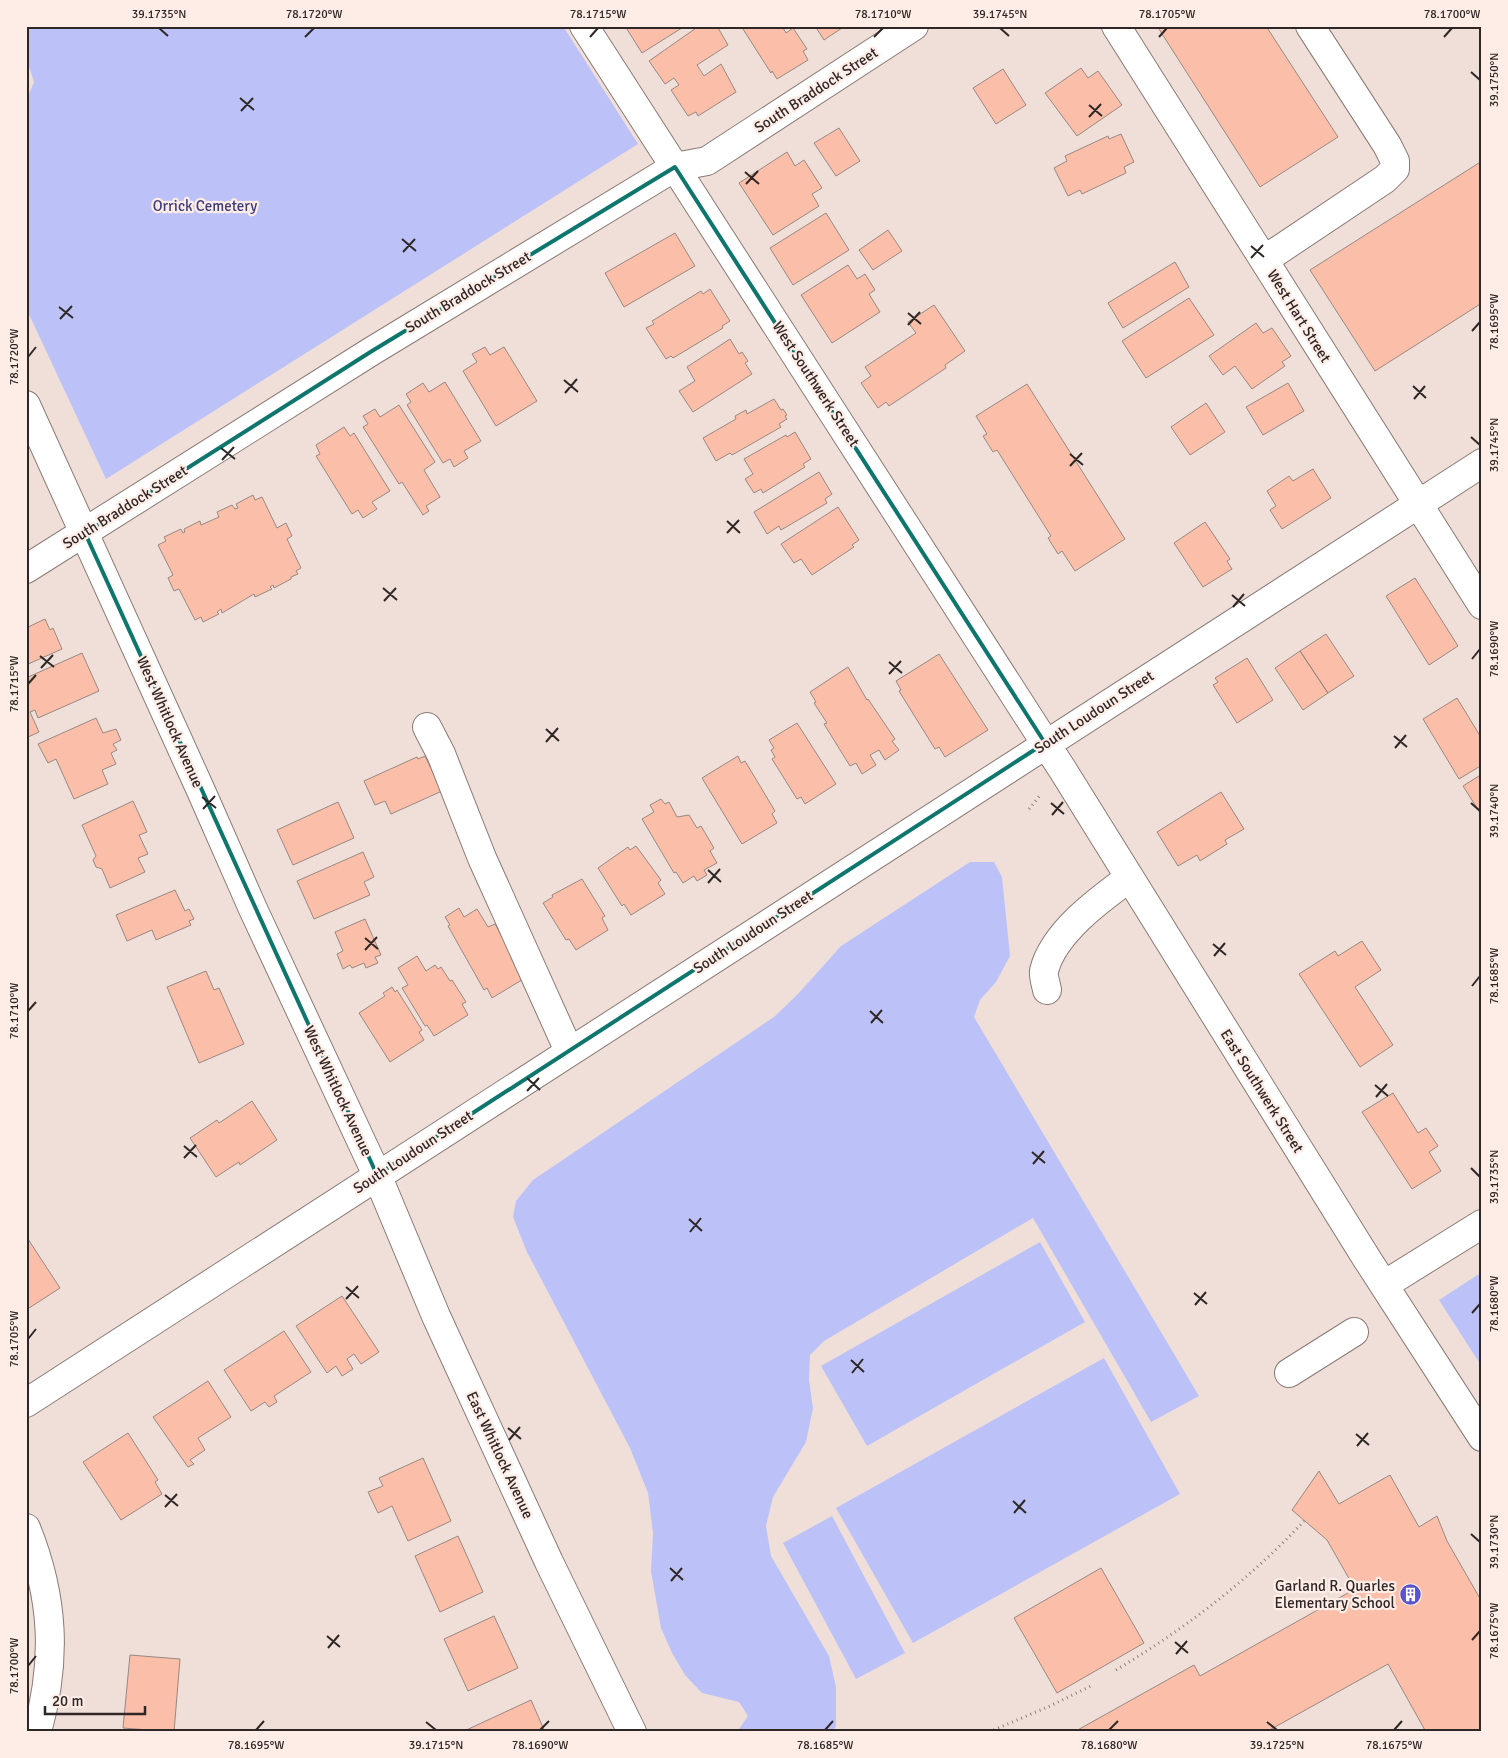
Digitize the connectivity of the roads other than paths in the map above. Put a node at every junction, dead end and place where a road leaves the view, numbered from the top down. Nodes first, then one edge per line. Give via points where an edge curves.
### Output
1 (584, 26) edge
2 (914, 26) edge
3 (1116, 26) edge
4 (1310, 26) edge
5 (675, 167) junction
6 (1264, 260) junction
7 (26, 406) edge
8 (1482, 463) edge
9 (1419, 504) junction
10 (84, 533) junction
11 (26, 569) edge
12 (1482, 605) edge
13 (427, 727) dead end
14 (1045, 743) junction
15 (1129, 878) junction
16 (1047, 990) dead end
17 (569, 1051) junction
18 (377, 1175) junction
19 (1482, 1224) edge
20 (1384, 1285) junction
21 (1354, 1332) dead end
22 (1289, 1373) dead end
23 (26, 1403) edge
24 (1482, 1437) edge
25 (26, 1528) edge
26 (37, 1732) edge
27 (632, 1732) edge

1 - 5 street, West Southwerk Street
2 - 5 street, South Braddock Street via 707,161
3 - 6 street, West Hart Street
4 - 6 street via 1387,145 1395,161 1395,169 1385,179
5 - 10 street, South Braddock Street via 380,346
5 - 14 street, West Southwerk Street
6 - 9 street, West Hart Street
7 - 10 street, West Whitlock Avenue
8 - 9 street, South Loudoun Street
9 - 12 street, West Hart Street
9 - 14 street, South Loudoun Street
10 - 11 street, South Braddock Street
10 - 18 street, West Whitlock Avenue via 252,909
13 - 17 street via 442,754 482,858
14 - 15 street, East Southwerk Street
14 - 17 street, South Loudoun Street
15 - 16 street via 1091,906 1056,947 1044,972
15 - 20 street, East Southwerk Street
17 - 18 street, South Loudoun Street
18 - 23 street, South Loudoun Street
18 - 27 street, East Whitlock Avenue via 440,1324 549,1562
19 - 20 street
20 - 24 street, East Southwerk Street
21 - 22 street
25 - 26 street via 38,1558 49,1605 51,1654 45,1702

